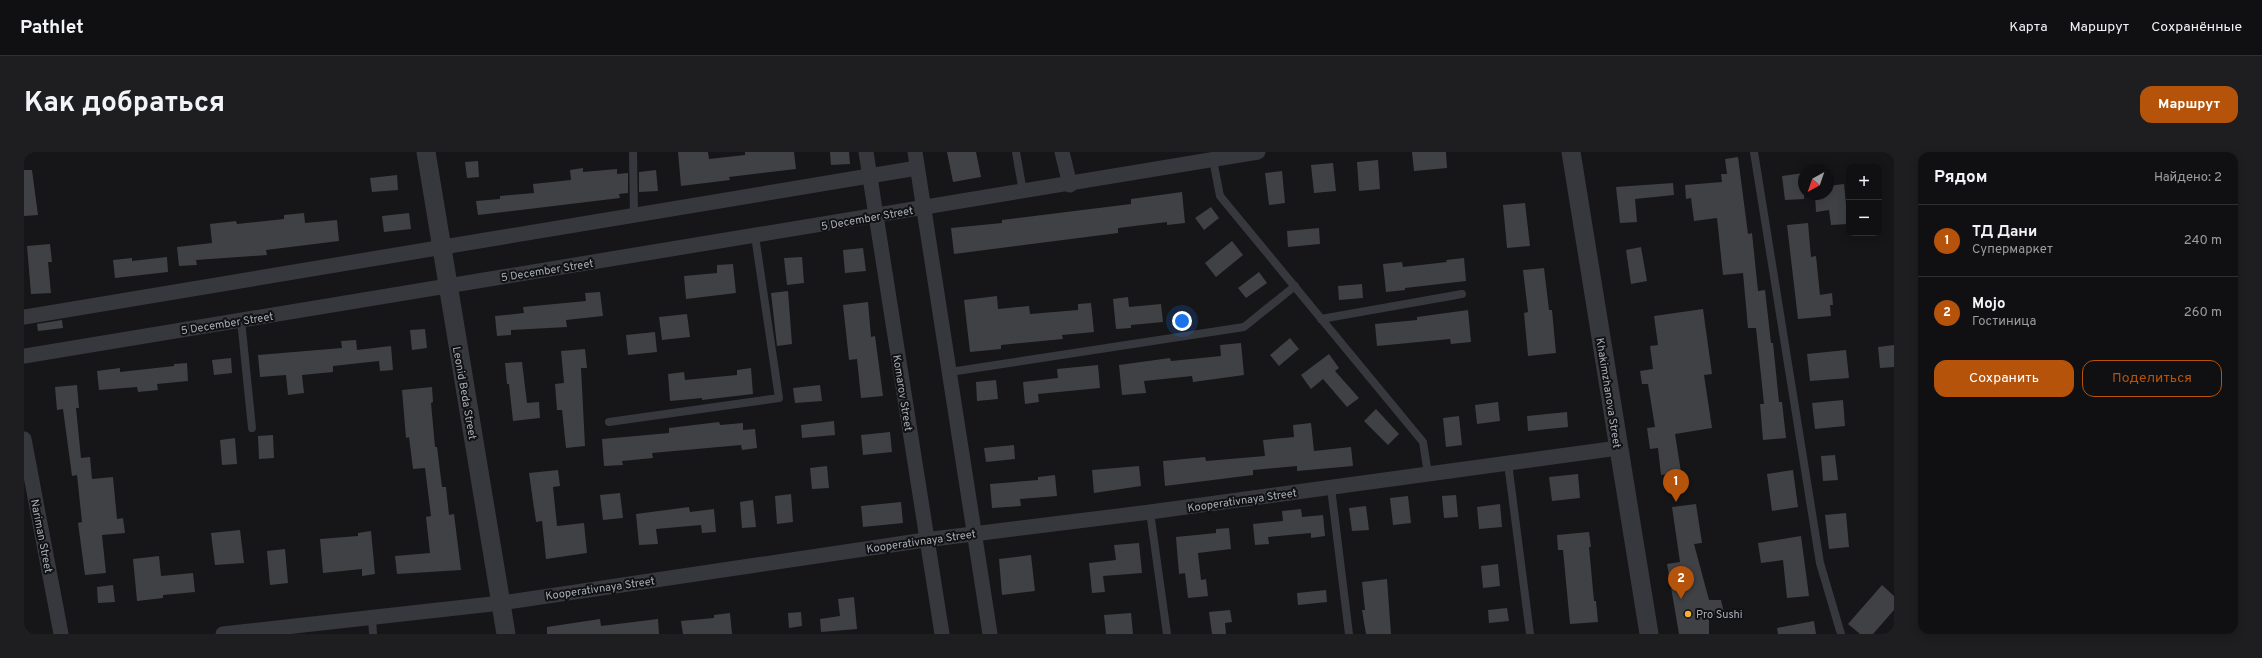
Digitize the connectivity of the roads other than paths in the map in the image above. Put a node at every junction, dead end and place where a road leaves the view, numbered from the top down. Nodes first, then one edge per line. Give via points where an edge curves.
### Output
1 (426, 152) edge
2 (633, 152) edge
3 (866, 152) edge
4 (915, 152) edge
5 (1016, 152) edge
6 (1062, 152) edge
7 (1258, 152) edge
8 (1570, 152) edge
9 (1754, 152) edge
10 (1213, 160) junction
11 (917, 168) junction
12 (870, 176) junction
13 (1070, 185) junction
14 (1023, 192) junction
15 (924, 208) junction
16 (634, 215) junction
17 (877, 216) junction
18 (755, 236) junction
19 (441, 247) junction
20 (1295, 286) junction
21 (447, 287) junction
22 (1462, 294) dead end
23 (24, 317) edge
24 (1321, 318) junction
25 (241, 320) junction
26 (24, 356) edge
27 (950, 372) junction
28 (609, 422) dead end
29 (252, 428) dead end
30 (24, 439) edge
31 (1618, 448) junction
32 (1508, 463) junction
33 (1428, 474) junction
34 (1331, 488) junction
35 (1150, 512) junction
36 (975, 533) junction
37 (926, 540) junction
38 (500, 603) junction
39 (372, 617) junction
40 (61, 634) edge
41 (223, 634) edge
42 (373, 634) edge
43 (506, 634) edge
44 (942, 634) edge
45 (990, 634) edge
46 (1167, 634) edge
47 (1349, 634) edge
48 (1530, 634) edge
49 (1650, 634) edge
50 (1841, 634) edge

1 - 19 street, Leonid Beda Street
2 - 16 lane
3 - 12 street, Komarov Street
4 - 11 street
5 - 14 lane
6 - 13 street
7 - 10 street, 5 December Street
8 - 31 street, Khakimzhanova Street
9 - 50 lane via 1820,562
10 - 13 street, 5 December Street
10 - 20 lane via 1220,196
11 - 12 street
11 - 15 street
12 - 16 street
12 - 17 street, Komarov Street
13 - 14 street, 5 December Street
14 - 15 street, 5 December Street
15 - 17 street, 5 December Street
15 - 27 street
16 - 19 street
17 - 18 street, 5 December Street
17 - 37 street, Komarov Street
18 - 21 street, 5 December Street
18 - 28 lane via 779,398
19 - 21 street, Leonid Beda Street
19 - 23 street
20 - 24 lane
20 - 27 lane via 1244,327
21 - 25 street, 5 December Street
21 - 38 street, Leonid Beda Street
22 - 24 lane
24 - 33 lane via 1423,442
25 - 26 street, 5 December Street
25 - 29 lane
27 - 36 street
30 - 40 street, Nariman Street
31 - 32 street, Kooperativnaya Street
31 - 49 street, Khakimzhanova Street
32 - 33 street, Kooperativnaya Street
32 - 48 lane
33 - 34 street, Kooperativnaya Street
34 - 35 street, Kooperativnaya Street
34 - 47 lane
35 - 36 street, Kooperativnaya Street
35 - 46 lane
36 - 37 street, Kooperativnaya Street
36 - 45 street
37 - 38 street, Kooperativnaya Street
37 - 44 street, Komarov Street
38 - 39 street, Kooperativnaya Street
38 - 43 street, Leonid Beda Street
39 - 41 street, Kooperativnaya Street
39 - 42 lane

